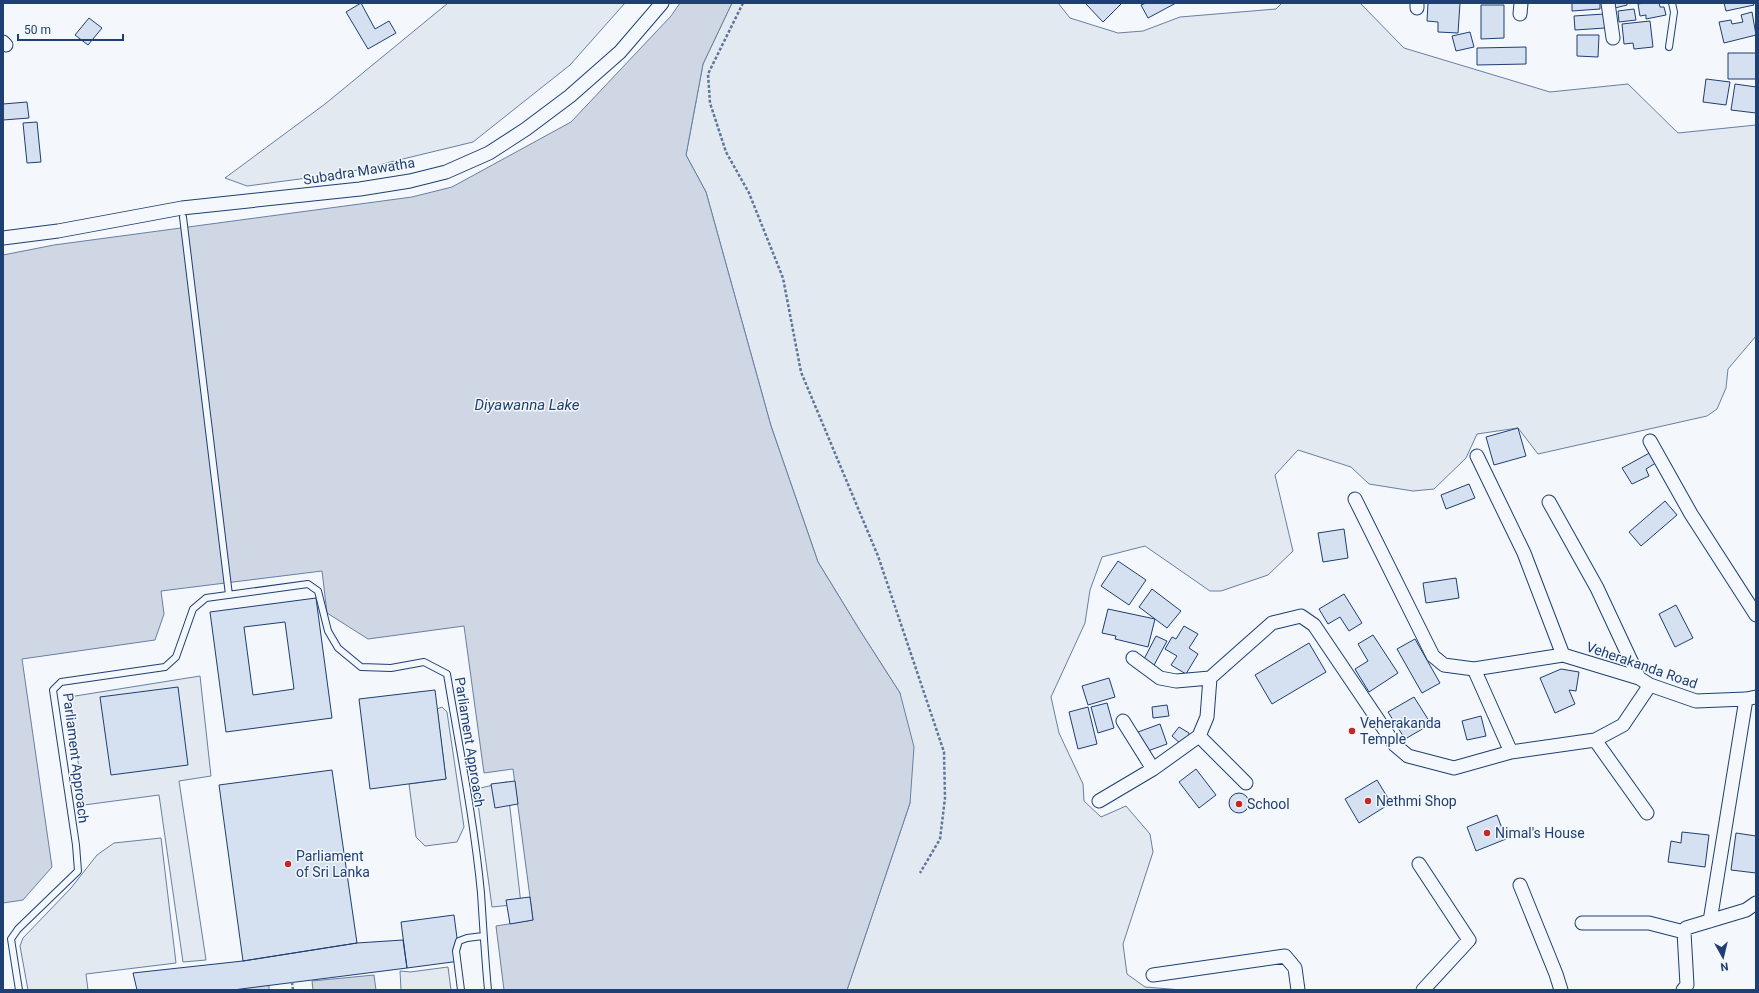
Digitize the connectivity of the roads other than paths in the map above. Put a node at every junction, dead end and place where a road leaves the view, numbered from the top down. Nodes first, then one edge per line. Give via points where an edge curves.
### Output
1 (662, 3) edge
2 (1608, 3) edge
3 (1672, 3) edge
4 (1613, 38) dead end
5 (1669, 47) dead end
6 (183, 213) junction
7 (3, 238) edge
8 (1650, 441) dead end
9 (1477, 456) dead end
10 (1355, 499) dead end
11 (1548, 502) dead end
12 (229, 595) junction
13 (1756, 615) edge
14 (1563, 655) junction
15 (1133, 658) dead end
16 (1474, 669) junction
17 (1210, 678) junction
18 (1639, 678) junction
19 (1650, 685) junction
20 (1751, 698) edge
21 (1123, 721) dead end
22 (1199, 736) junction
23 (1595, 740) junction
24 (1511, 752) junction
25 (1153, 769) junction
26 (1246, 783) dead end
27 (1098, 801) dead end
28 (1647, 813) dead end
29 (1418, 864) dead end
30 (1520, 885) dead end
31 (1756, 903) edge
32 (1710, 922) junction
33 (1582, 923) dead end
34 (1684, 932) junction
35 (483, 936) junction
36 (1152, 975) dead end
37 (19, 990) edge
38 (461, 990) edge
39 (488, 990) edge
40 (1298, 990) edge
41 (1423, 990) edge
42 (1561, 990) edge
43 (1683, 990) edge

1 - 6 street, Subadra Mawatha via 620,52 570,96 489,153 446,172 360,189
2 - 4 street
3 - 5 lane via 1674,12
6 - 7 street, Subadra Mawatha
6 - 12 lane
8 - 13 street via 1691,514
9 - 14 street via 1524,553
10 - 16 street, Veherakanda Road via 1433,656 1444,665
11 - 18 street via 1597,588
12 - 35 lane, Parliament Approach via 308,584 318,591 328,631 338,648 361,667 391,668 424,662 447,674 481,893
12 - 37 lane, Parliament Approach via 206,598 193,609 176,657 165,667 61,682 53,690 78,871 18,929 11,939
14 - 16 street, Veherakanda Road
14 - 18 street, Veherakanda Road
15 - 17 street via 1160,678 1176,681
16 - 24 street
17 - 22 street via 1207,717
17 - 24 street via 1272,624 1300,616 1314,625 1396,745 1408,756 1454,768
18 - 19 street, Veherakanda Road
19 - 20 street, Veherakanda Road via 1696,701
19 - 23 street via 1623,725
20 - 32 street
21 - 25 street
22 - 25 street
22 - 26 street
23 - 24 street
23 - 28 street
25 - 27 street
29 - 41 street via 1469,940
30 - 42 street
31 - 32 street via 1746,910
32 - 34 street via 1686,928
33 - 34 street via 1649,923
34 - 43 street via 1687,985
35 - 38 lane via 460,941 456,951
35 - 39 lane, Parliament Approach
36 - 40 street via 1285,956 1294,968

